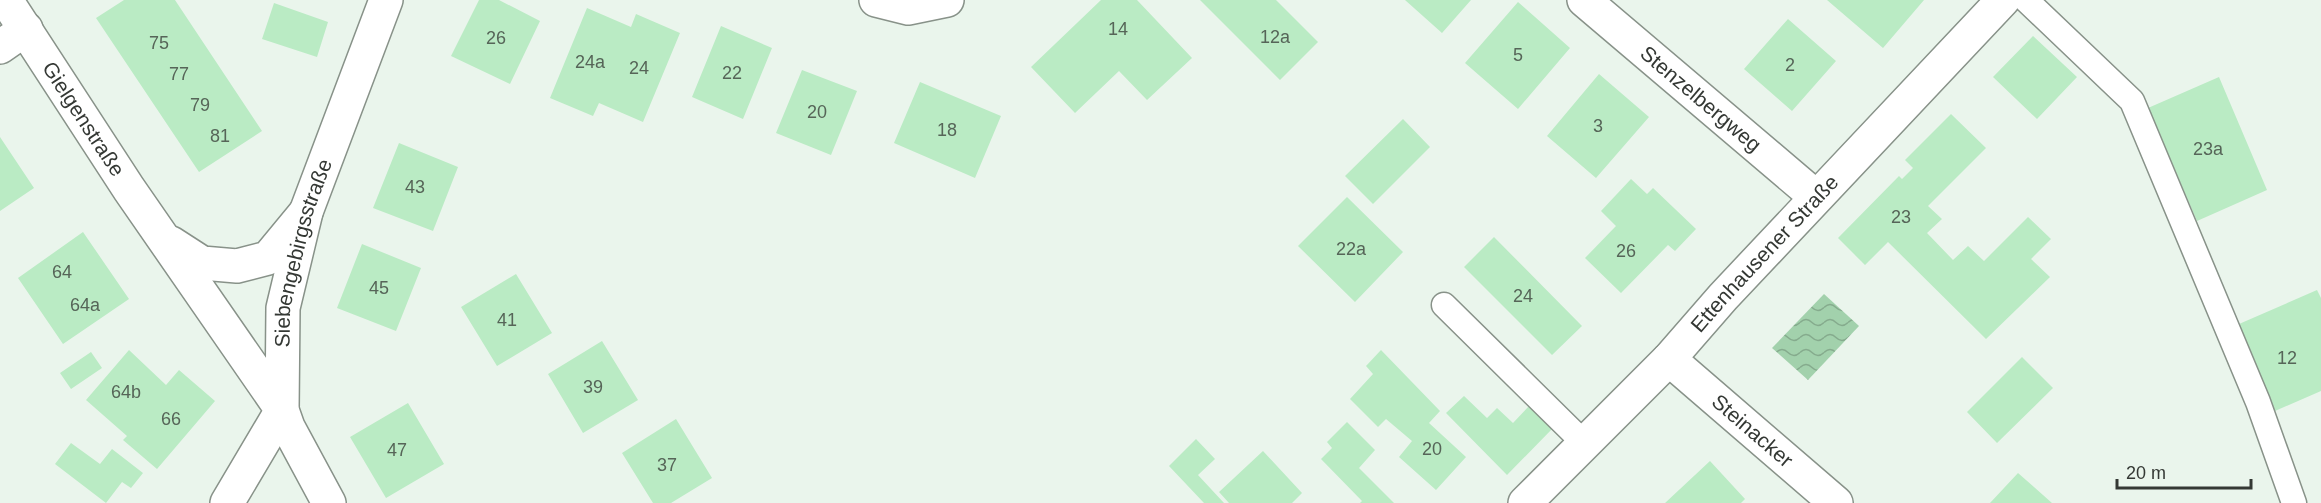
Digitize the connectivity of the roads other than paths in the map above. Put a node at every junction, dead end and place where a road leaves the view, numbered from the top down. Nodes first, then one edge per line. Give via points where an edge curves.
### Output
1 (6, 0) edge
2 (386, 0) edge
3 (876, 0) edge
4 (947, 0) edge
5 (1584, 0) edge
6 (2003, 0) edge
7 (2026, 0) edge
8 (13, 38) edge
9 (1816, 197) junction
10 (306, 212) junction
11 (162, 238) junction
12 (1444, 305) dead end
13 (1669, 359) junction
14 (282, 410) junction
15 (1584, 443) junction
16 (227, 503) edge
17 (329, 503) edge
18 (1525, 503) edge
19 (1836, 503) edge
20 (2294, 503) edge

1 - 8 street, Gielgenstraße
2 - 10 street, Siebengebirgsstraße
3 - 4 street via 908,8
5 - 9 street, Stenzelbergweg
6 - 9 street, Ettenhausener Straße
7 - 20 lane via 2132,101 2258,402
8 - 11 street, Gielgenstraße
9 - 13 street, Ettenhausener Straße
10 - 11 street, Gielgenstraße via 268,258 237,266 202,263
10 - 14 street, Siebengebirgsstraße via 284,308
11 - 14 street, Gielgenstraße
12 - 15 lane
13 - 15 street, Ettenhausener Straße
13 - 19 street, Steinacker
14 - 16 street, Siebengebirgsstraße
14 - 17 street
15 - 18 street, Ettenhausener Straße

